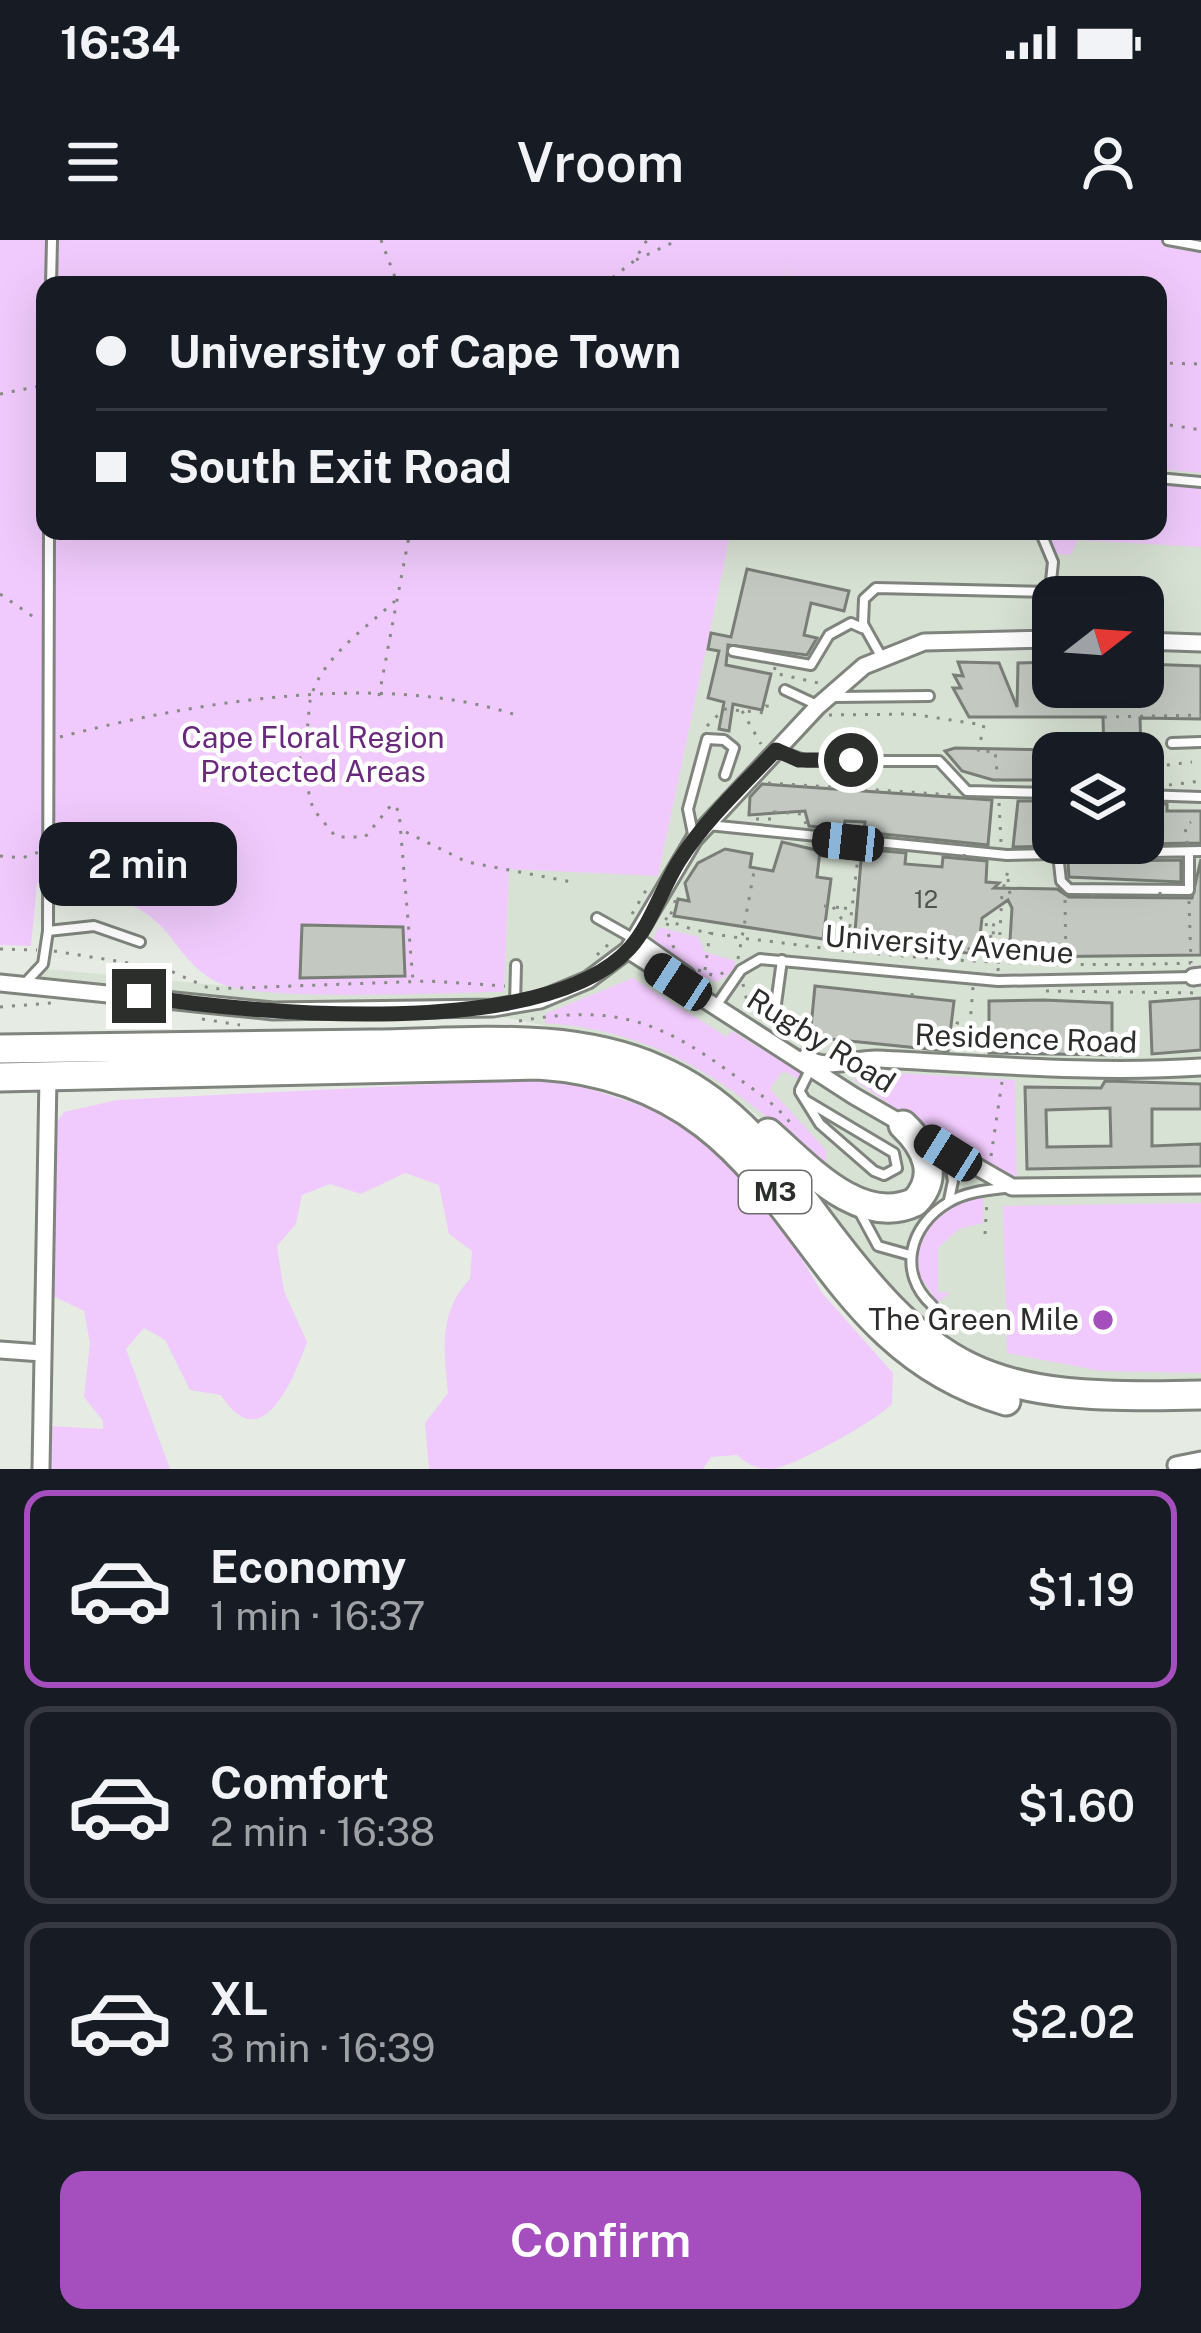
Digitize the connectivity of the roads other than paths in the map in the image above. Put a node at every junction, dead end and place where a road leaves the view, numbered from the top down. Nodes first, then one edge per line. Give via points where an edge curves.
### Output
1 (52, 240) edge
2 (1168, 240) edge
3 (1201, 246) edge
4 (51, 276) edge
5 (1167, 479) edge
6 (1201, 482) edge
7 (49, 540) edge
8 (1044, 540) edge
9 (1052, 576) edge
10 (1032, 592) edge
11 (866, 632) junction
12 (1032, 639) edge
13 (1164, 642) edge
14 (1201, 643) edge
15 (733, 651) dead end
16 (881, 656) junction
17 (784, 690) dead end
18 (929, 696) dead end
19 (821, 698) junction
20 (1172, 742) dead end
21 (1201, 742) edge
22 (768, 747) junction
23 (724, 775) dead end
24 (1032, 793) edge
25 (1164, 796) edge
26 (1201, 797) edge
27 (707, 825) junction
28 (694, 839) junction
29 (1201, 851) edge
30 (1164, 852) edge
31 (1189, 852) junction
32 (1032, 853) edge
33 (1059, 864) edge
34 (597, 918) dead end
35 (48, 931) junction
36 (140, 942) dead end
37 (628, 942) junction
38 (782, 960) junction
39 (516, 965) dead end
40 (1196, 977) edge
41 (0, 983) edge
42 (20, 984) junction
43 (718, 1002) junction
44 (776, 1004) dead end
45 (514, 1005) junction
46 (534, 1030) junction
47 (0, 1035) edge
48 (181, 1046) junction
49 (0, 1049) edge
50 (850, 1060) junction
51 (812, 1066) junction
52 (1201, 1067) edge
53 (45, 1077) junction
54 (0, 1081) edge
55 (854, 1096) junction
56 (805, 1100) junction
57 (904, 1125) junction
58 (948, 1153) junction
59 (1201, 1185) edge
60 (1012, 1187) junction
61 (855, 1202) junction
62 (948, 1202) junction
63 (910, 1255) junction
64 (932, 1305) dead end
65 (0, 1350) edge
66 (42, 1353) junction
67 (1201, 1395) edge
68 (1201, 1413) edge
69 (1201, 1460) edge
70 (1176, 1465) dead end
71 (41, 1469) edge

1 - 4 lane
2 - 3 lane
5 - 6 lane
7 - 35 lane
8 - 9 lane
10 - 11 lane via 875,588 864,599
11 - 15 lane via 851,623 832,631 811,665
11 - 16 lane
12 - 16 street via 947,638
13 - 14 street
16 - 19 street
17 - 19 lane
18 - 19 lane
19 - 22 street
20 - 21 lane
22 - 24 lane via 807,760 940,760 968,791
22 - 27 street
23 - 28 lane via 734,748 706,739 688,809
25 - 26 lane
27 - 28 street
27 - 32 lane
28 - 37 street
29 - 31 lane
30 - 31 lane
31 - 33 lane via 1189,890 1069,889
34 - 37 lane
35 - 36 lane via 94,926
35 - 42 lane via 40,970
37 - 43 street, Rugby Road
37 - 45 street via 576,986
38 - 40 lane, University Avenue via 973,985
38 - 43 lane, University Avenue via 749,963
38 - 44 lane
39 - 45 lane
41 - 42 street
42 - 45 street via 272,1012
43 - 51 street, Rugby Road
46 - 48 highway, M3
46 - 61 highway via 634,1048 686,1070
46 - 67 highway, M3 via 660,1070 713,1100 760,1142 881,1303 975,1370 1075,1396
47 - 48 highway
48 - 49 highway, M3
50 - 51 street, Rugby Road
50 - 52 street, Residence Road
50 - 55 street via 842,1076
51 - 55 street, Rugby Road
51 - 56 lane via 800,1090
53 - 54 highway, M3
53 - 66 street
53 - 68 highway, M3 via 538,1065 616,1077 693,1112 741,1152 849,1295 893,1340 949,1378 1049,1411
55 - 57 street, Rugby Road
56 - 56 lane via 874,1172 897,1168 894,1153
57 - 58 street, Rugby Road
57 - 61 highway via 928,1160 923,1192 894,1209
58 - 60 street, Rugby Road
58 - 62 lane
59 - 60 street, Rugby Road
60 - 62 lane
61 - 63 lane via 878,1246
62 - 63 lane
63 - 64 lane via 915,1286
65 - 66 street
66 - 71 street
69 - 70 street

